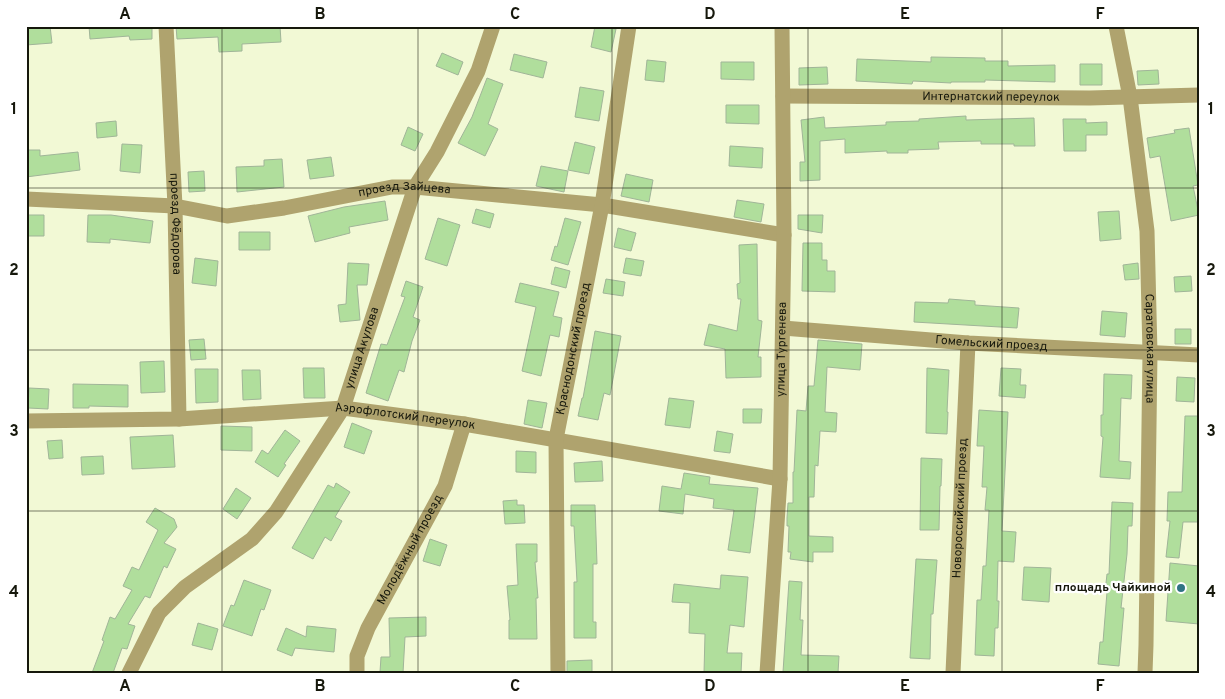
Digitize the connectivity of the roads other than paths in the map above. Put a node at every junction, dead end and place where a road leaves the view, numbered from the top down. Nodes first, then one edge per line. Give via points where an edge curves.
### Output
1 (166, 26) edge
2 (494, 26) edge
3 (629, 26) edge
4 (782, 26) edge
5 (1116, 26) edge
6 (1199, 95) edge
7 (783, 96) junction
8 (1130, 97) junction
9 (415, 186) junction
10 (26, 199) edge
11 (602, 205) junction
12 (175, 206) junction
13 (784, 235) junction
14 (783, 328) junction
15 (968, 343) junction
16 (1150, 353) junction
17 (1199, 355) edge
18 (343, 408) junction
19 (179, 419) junction
20 (26, 421) edge
21 (464, 424) junction
22 (556, 439) junction
23 (780, 479) junction
24 (129, 673) edge
25 (357, 673) edge
26 (558, 673) edge
27 (766, 673) edge
28 (953, 673) edge
29 (1145, 673) edge

1 - 12 street, проезд Фёдорова
2 - 9 street, улица Акулова via 478,71 437,152
3 - 11 street, Краснодонский проезд
4 - 7 street, улица Тургенева
5 - 8 street, Саратовская улица
6 - 8 street, Интернатский переулок
7 - 8 street, Интернатский переулок
7 - 13 street, улица Тургенева
8 - 16 street, Саратовская улица via 1147,231
9 - 11 street, проезд Зайцева
9 - 12 street, проезд Зайцева via 392,187 227,216
9 - 18 street, улица Акулова
10 - 12 street, проезд Зайцева
11 - 13 street, проезд Зайцева
11 - 22 street, Краснодонский проезд
12 - 19 street, проезд Фёдорова
13 - 14 street, улица Тургенева
14 - 15 street, Гомельский проезд
14 - 23 street, улица Тургенева
15 - 16 street, Гомельский проезд
15 - 28 street, Новороссийский проезд
16 - 17 street, Гомельский проезд
16 - 29 street, Саратовская улица
18 - 19 street, Аэрофлотский переулок
18 - 21 street, Аэрофлотский переулок
18 - 24 street, улица Акулова via 276,512 252,539 184,587 159,613
19 - 20 street, Аэрофлотский переулок
21 - 22 street, Аэрофлотский переулок
21 - 25 street, Молодёжный проезд via 445,486 368,628 357,656
22 - 23 street, Аэрофлотский переулок
22 - 26 street, Краснодонский проезд
23 - 27 street, улица Тургенева

